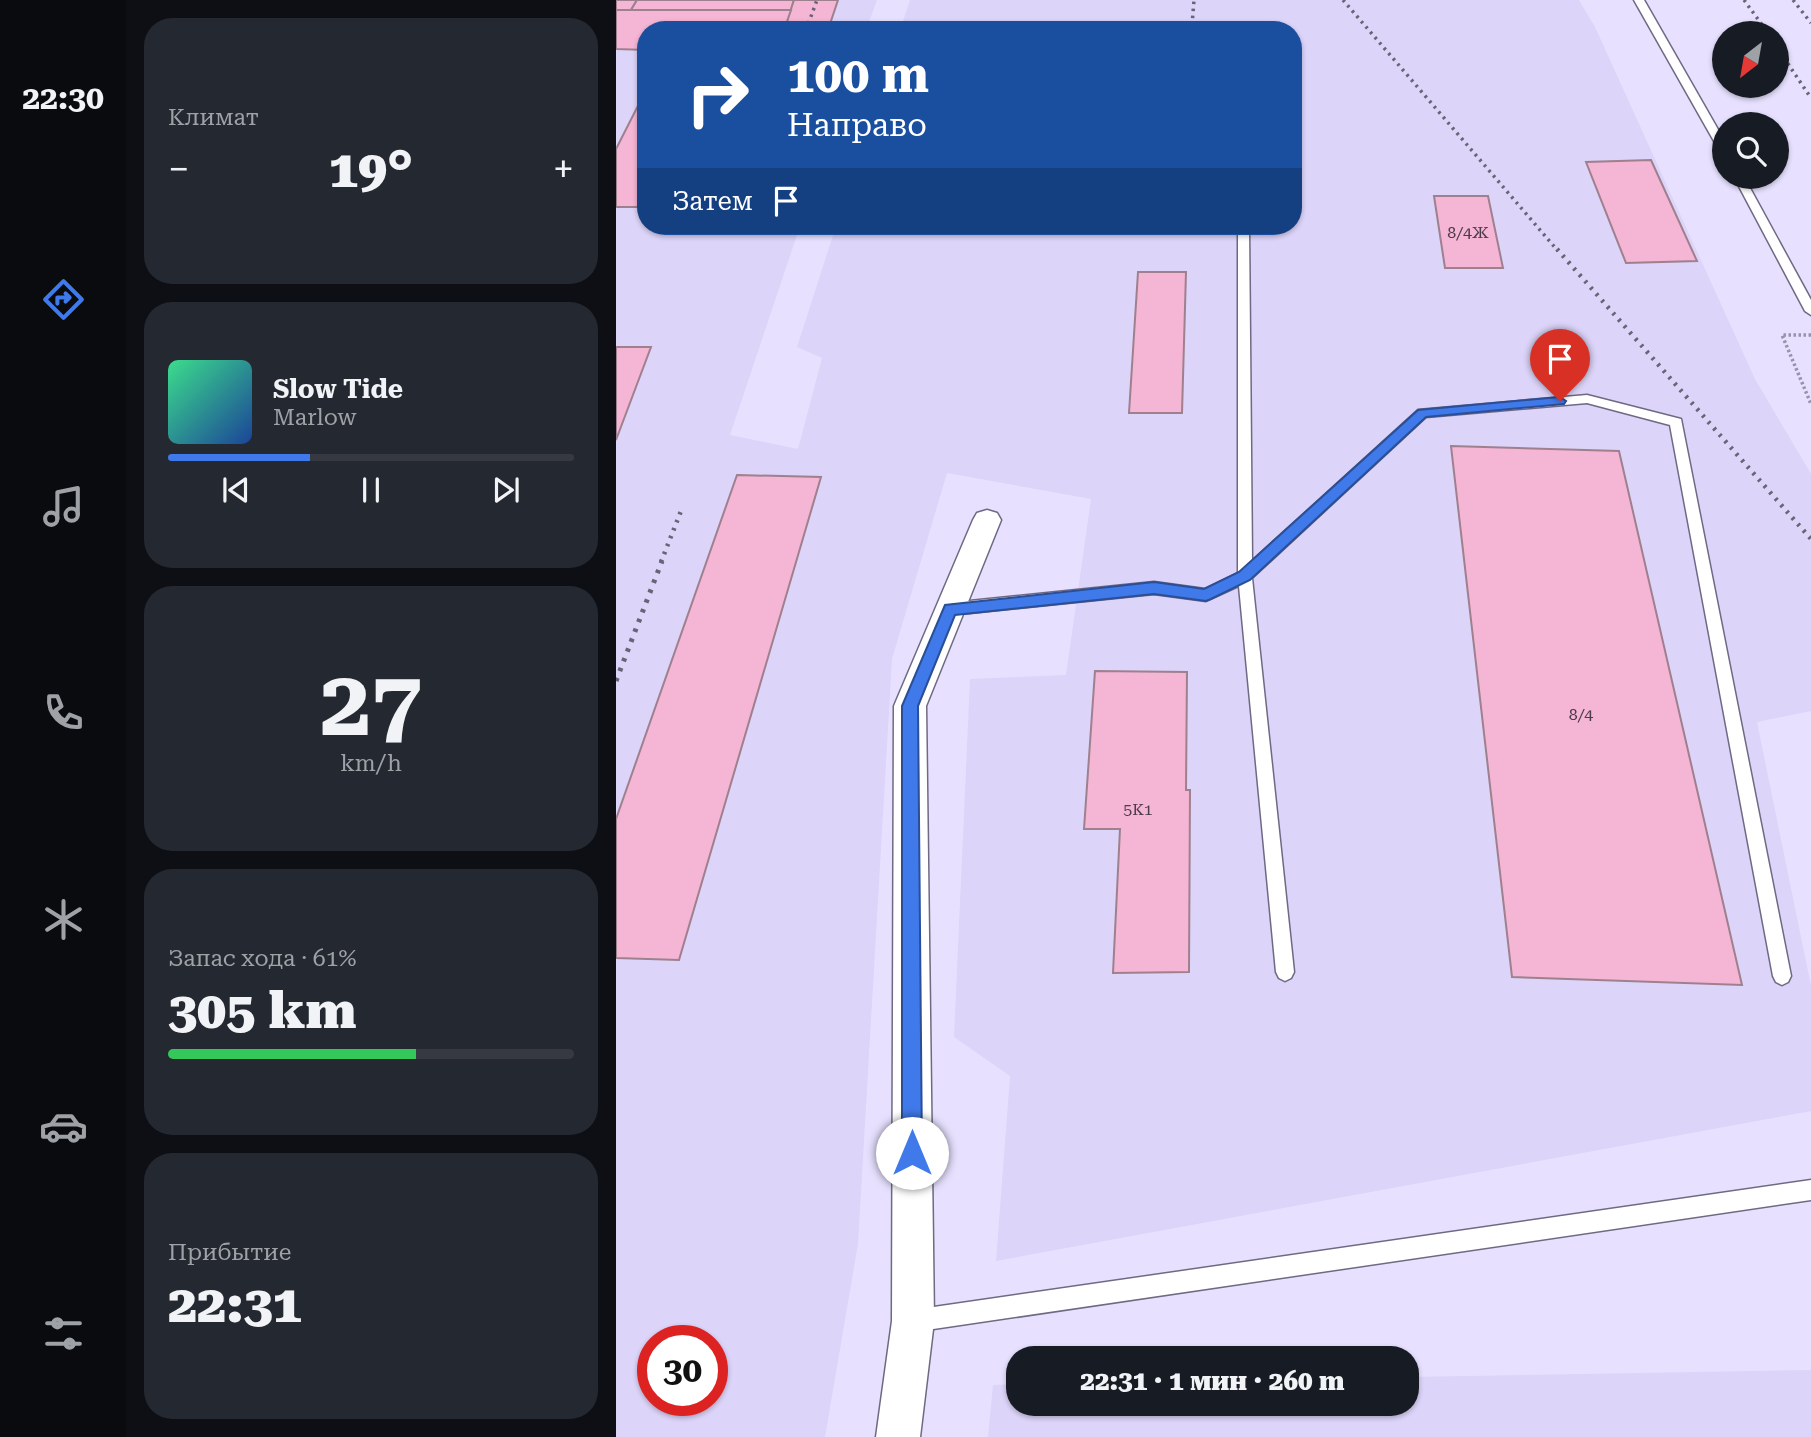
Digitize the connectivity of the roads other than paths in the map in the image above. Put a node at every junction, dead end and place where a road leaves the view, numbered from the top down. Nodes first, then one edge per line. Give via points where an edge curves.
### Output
1 (1639, 0) edge
2 (1712, 128) edge
3 (1745, 189) edge
4 (1243, 235) edge
5 (1811, 311) edge
6 (987, 520) dead end
7 (1245, 576) junction
8 (950, 609) junction
9 (1285, 971) dead end
10 (1782, 976) dead end
11 (1811, 1190) edge
12 (913, 1321) junction
13 (898, 1437) edge

1 - 2 lane
3 - 5 lane
4 - 7 lane
6 - 8 street
7 - 8 lane via 1206,595 1154,588
7 - 9 lane
7 - 10 lane via 1423,413 1587,399 1676,422
8 - 12 street via 910,706
11 - 12 lane
12 - 13 street

